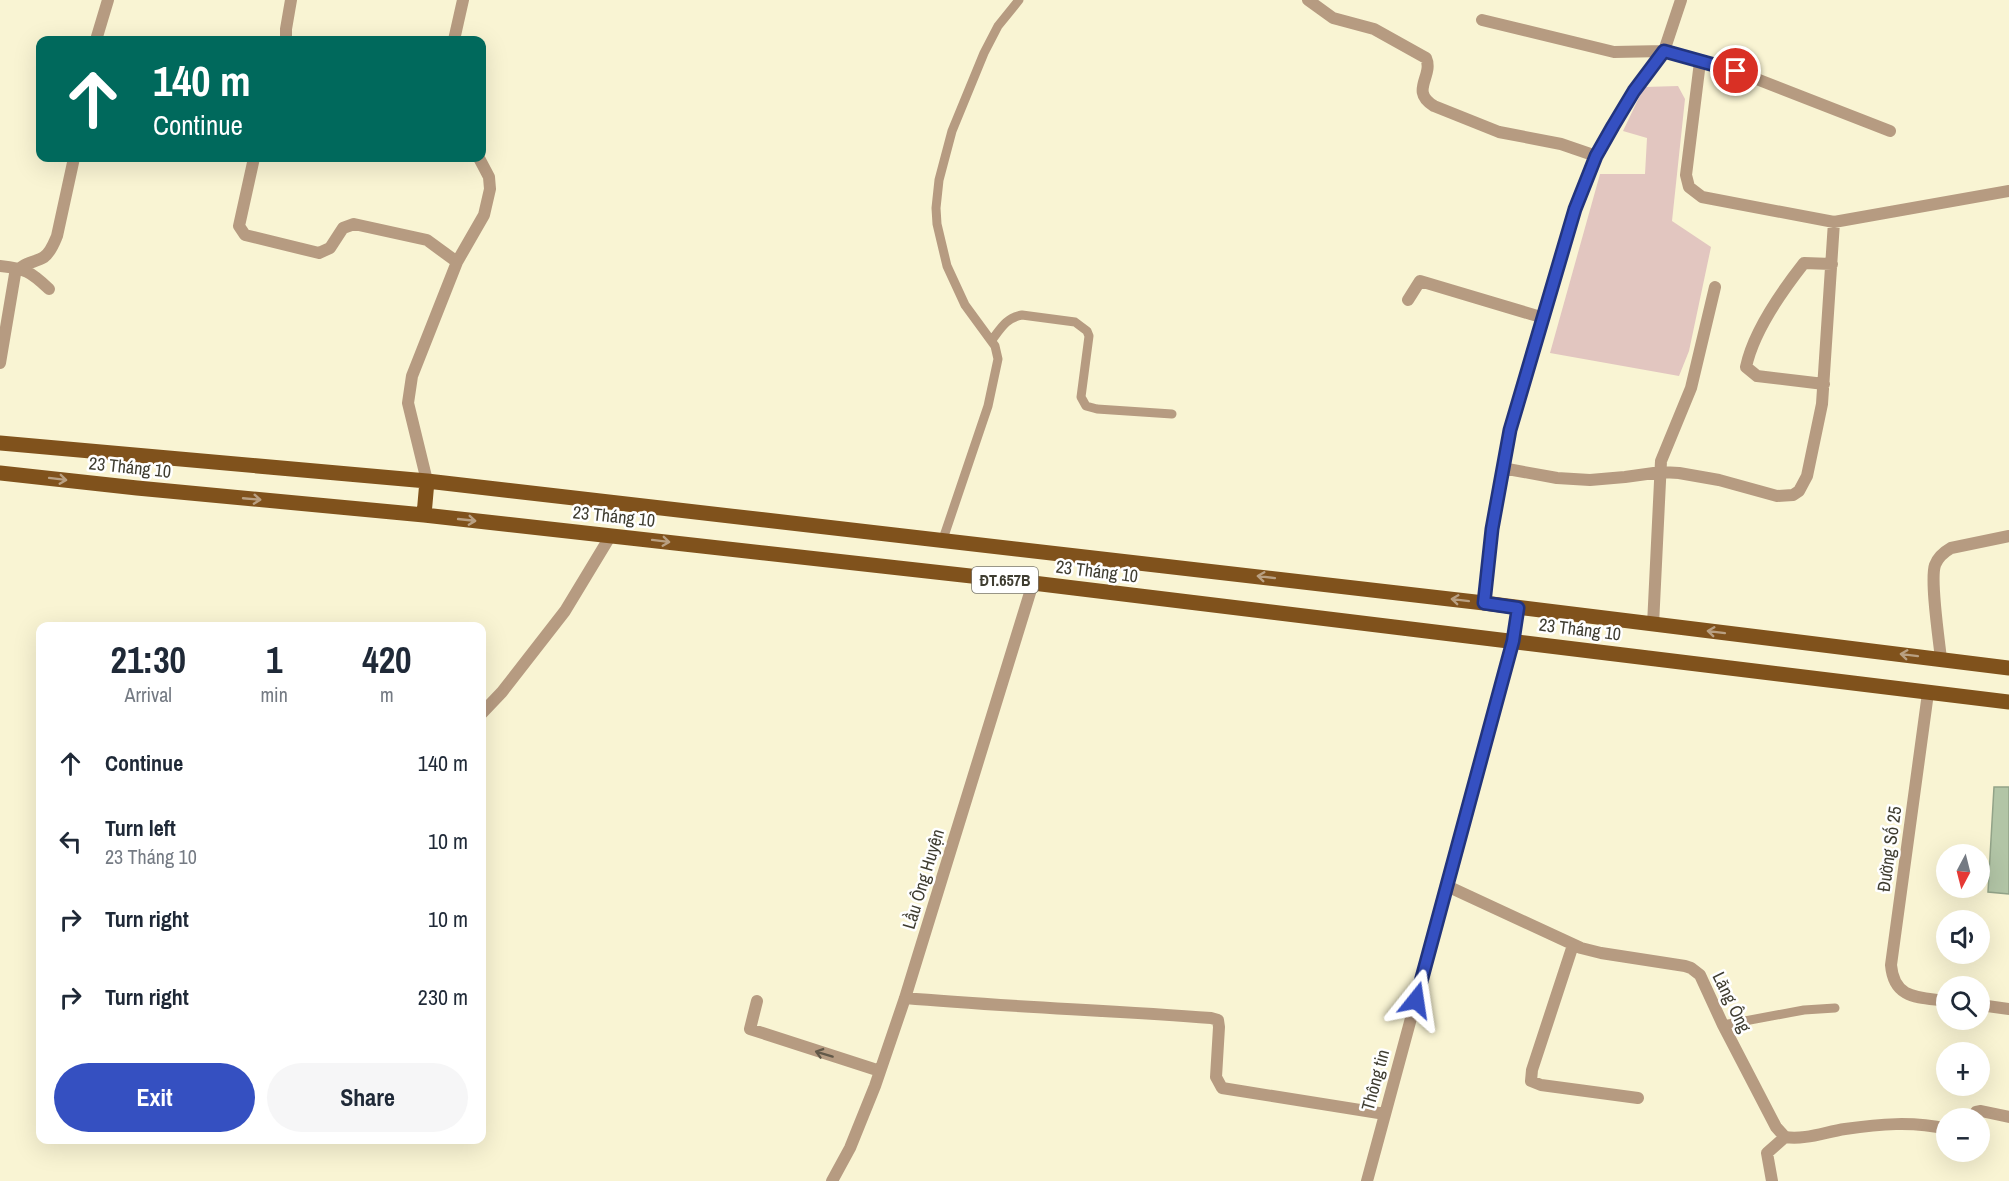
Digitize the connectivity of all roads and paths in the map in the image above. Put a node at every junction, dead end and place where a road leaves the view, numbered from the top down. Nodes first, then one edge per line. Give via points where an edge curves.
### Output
1 (108, 0) edge
2 (291, 0) edge
3 (463, 0) edge
4 (1019, 0) edge
5 (1308, 0) edge
6 (1681, 0) edge
7 (1482, 20) dead end
8 (97, 36) edge
9 (286, 36) edge
10 (455, 36) edge
11 (1664, 51) junction
12 (1700, 62) junction
13 (1890, 131) dead end
14 (1596, 156) junction
15 (73, 162) edge
16 (253, 162) edge
17 (482, 162) edge
18 (2009, 191) edge
19 (1834, 222) junction
20 (457, 262) junction
21 (1832, 264) junction
22 (0, 266) edge
23 (18, 268) junction
24 (1715, 288) dead end
25 (49, 290) dead end
26 (1408, 300) dead end
27 (1544, 318) junction
28 (992, 340) junction
29 (0, 363) edge
30 (1824, 384) junction
31 (1172, 414) dead end
32 (0, 442) edge
33 (1502, 468) junction
34 (0, 472) edge
35 (1660, 472) junction
36 (427, 481) junction
37 (424, 515) junction
38 (611, 535) junction
39 (2009, 536) edge
40 (943, 539) junction
41 (1033, 583) junction
42 (1484, 603) junction
43 (1518, 608) junction
44 (1653, 625) junction
45 (1513, 641) junction
46 (1941, 659) junction
47 (2009, 668) edge
48 (1928, 693) junction
49 (2009, 702) edge
50 (486, 709) edge
51 (1447, 886) junction
52 (1573, 945) junction
53 (905, 998) junction
54 (1936, 999) edge
55 (757, 1001) dead end
56 (1990, 1006) edge
57 (1835, 1008) dead end
58 (2009, 1009) edge
59 (1723, 1025) junction
60 (880, 1071) junction
61 (1638, 1098) dead end
62 (1990, 1113) edge
63 (1385, 1114) junction
64 (2009, 1117) edge
65 (1936, 1127) edge
66 (1785, 1137) junction
67 (832, 1181) edge
68 (1367, 1181) edge
69 (1772, 1181) edge

1 - 8 street
2 - 9 street
3 - 10 street
4 - 28 lane via 998,26 969,87 942,164 936,208 941,249 958,293
5 - 14 street via 1333,18 1374,29 1426,58 1428,66 1422,89 1425,100 1434,106 1499,132 1561,144
6 - 11 street
7 - 11 street via 1614,52
11 - 12 street
11 - 14 street via 1634,91
12 - 13 street via 1736,71
12 - 19 street via 1686,176 1689,188 1702,197
14 - 27 street via 1575,209
15 - 23 street via 52,248 45,256
16 - 20 street via 238,226 245,235 320,253 330,248 343,228 354,224 427,240
17 - 20 street via 489,177 489,198 484,215
18 - 19 street
19 - 21 street
20 - 36 street via 408,390
21 - 30 street
21 - 30 street via 1804,263 1779,294 1746,367 1757,376
22 - 23 street
23 - 25 street via 30,272
23 - 29 street
24 - 35 street via 1691,388 1664,449
26 - 27 street via 1420,281
27 - 33 street
28 - 31 lane via 1005,322 1015,316 1075,322 1089,336 1081,397 1086,406
28 - 40 lane via 998,354 988,406
30 - 35 street via 1807,476 1793,495 1777,496 1692,474
32 - 36 main road, 23 Tháng 10 / ĐT.657B
33 - 35 street via 1590,480
33 - 42 street
34 -> 37 main road, 23 Tháng 10 / ĐT.657B
35 - 44 street
36 - 37 main road
36 - 40 main road, 23 Tháng 10 / ĐT.657B
37 -> 38 main road, 23 Tháng 10 / ĐT.657B
38 -> 41 main road, 23 Tháng 10 / ĐT.657B
38 - 50 street via 565,611
39 - 46 street via 1951,548 1936,562
42 -> 40 main road, 23 Tháng 10 / ĐT.657B
41 - 45 main road, 23 Tháng 10 / ĐT.657B
41 - 53 street, Lầu Ông Huyện
42 - 43 main road, 23 Tháng 10 / ĐT.657B
43 - 44 main road, 23 Tháng 10 / ĐT.657B
43 - 45 main road
46 -> 44 main road, 23 Tháng 10 / ĐT.657B
45 - 48 main road, 23 Tháng 10 / ĐT.657B
45 - 51 street, Thông tin
46 - 47 main road, 23 Tháng 10 / ĐT.657B
48 - 49 main road, 23 Tháng 10 / ĐT.657B
48 - 54 street, Đường Số 25 via 1891,965 1894,983 1900,990
51 - 52 street, Lăng Ông
51 - 63 street, Thông tin
52 - 59 street, Lăng Ông via 1691,968 1700,975
52 - 61 street via 1532,1070 1532,1081
53 - 60 street, Lầu Ông Huyện
53 - 63 street via 1211,1018 1218,1020 1219,1026 1216,1077 1222,1088
60 -> 55 street via 750,1029
56 - 58 street
57 - 59 lane
59 - 66 street, Lăng Ông via 1776,1128
60 - 67 street, Lầu Ông Huyện via 850,1148
62 - 64 street
63 - 68 street, Thông tin
65 - 66 street via 1910,1123
66 - 69 street via 1767,1153

